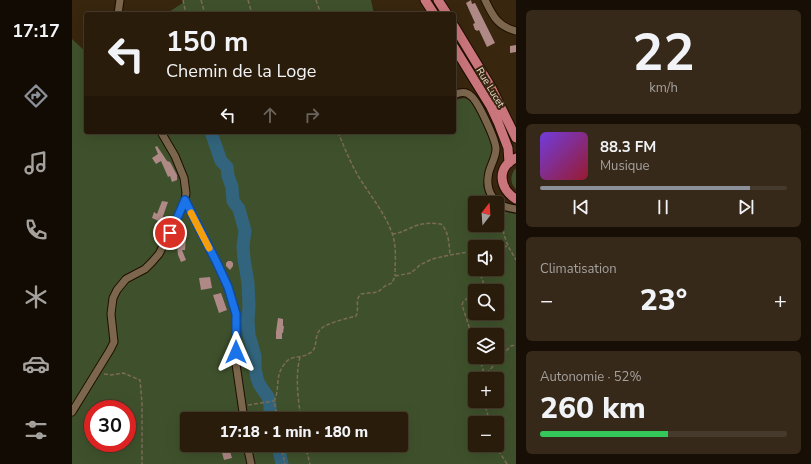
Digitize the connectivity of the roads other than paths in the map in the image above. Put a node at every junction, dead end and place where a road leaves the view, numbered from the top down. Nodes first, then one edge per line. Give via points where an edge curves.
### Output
1 (120, 0) edge
2 (425, 0) edge
3 (438, 0) edge
4 (484, 0) edge
5 (118, 12) edge
6 (433, 12) edge
7 (445, 12) edge
8 (456, 29) edge
9 (516, 31) edge
10 (456, 50) edge
11 (456, 94) edge
12 (162, 134) edge
13 (516, 138) edge
14 (512, 160) edge
15 (516, 199) edge
16 (185, 200) junction
17 (516, 209) edge
18 (72, 412) edge
19 (243, 412) edge
20 (248, 452) edge
21 (251, 464) edge

1 - 5 street
2 - 6 main road
3 - 7 main road
4 - 9 street via 496,20
8 - 13 main road, Rue Lucet via 492,87
10 - 14 main road, Rue Lucet via 491,107
11 - 17 street via 463,92 475,99 494,138 496,149 488,176 491,194 502,205
12 - 16 street via 184,178
14 - 15 main road via 504,168 502,176 505,190
16 - 18 street via 159,254 145,269 126,279 117,290 111,314 114,342
16 - 19 street via 228,287 236,314 236,364
20 - 21 street

